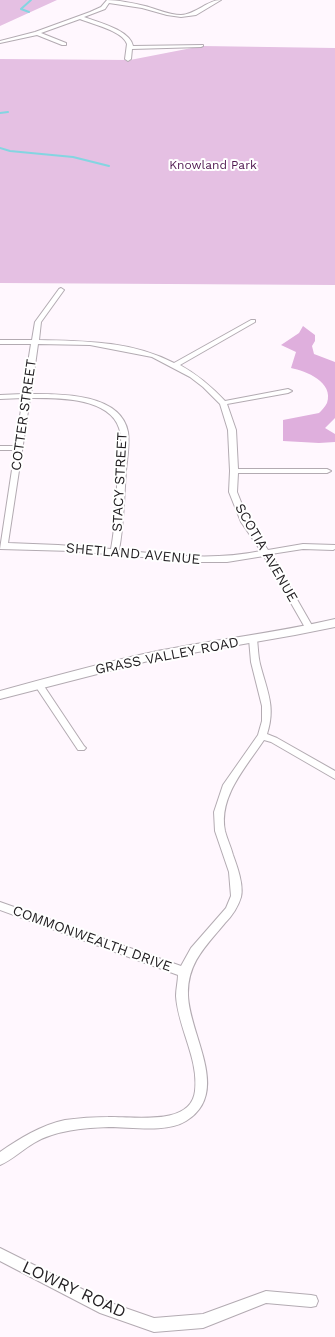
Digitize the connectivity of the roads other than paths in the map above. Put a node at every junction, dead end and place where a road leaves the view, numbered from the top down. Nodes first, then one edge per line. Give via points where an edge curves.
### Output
1 (220, 0) edge
2 (109, 1) edge
3 (81, 18) junction
4 (37, 33) junction
5 (0, 42) edge
6 (64, 44) dead end
7 (201, 46) dead end
8 (130, 48) junction
9 (128, 59) dead end
10 (61, 290) dead end
11 (253, 321) dead end
12 (0, 342) edge
13 (35, 342) junction
14 (176, 365) junction
15 (288, 391) dead end
16 (0, 396) edge
17 (28, 396) junction
18 (223, 403) junction
19 (0, 448) edge
20 (20, 448) junction
21 (234, 471) junction
22 (327, 471) dead end
23 (2, 546) edge
24 (333, 547) dead end
25 (115, 552) junction
26 (266, 553) junction
27 (335, 623) edge
28 (310, 629) junction
29 (253, 639) junction
30 (39, 685) junction
31 (0, 696) edge
32 (262, 736) junction
33 (81, 748) dead end
34 (335, 775) edge
35 (0, 906) edge
36 (184, 972) junction
37 (0, 1157) edge
38 (0, 1254) edge
39 (311, 1301) dead end

1 - 2 street via 189,16 167,14
2 - 3 street via 103,8
3 - 4 street
3 - 8 street via 120,35 128,41
4 - 5 street
4 - 6 street
7 - 8 street
8 - 9 street
10 - 13 street, COTTER STREET via 38,322
11 - 14 street
12 - 13 street, SCOTIA AVENUE
13 - 14 street, SCOTIA AVENUE via 90,343 123,348 154,355
13 - 17 street, COTTER STREET
14 - 18 street, SCOTIA AVENUE via 200,380
15 - 18 street
16 - 17 street, STACY STREET
17 - 20 street, COTTER STREET
17 - 25 street, STACY STREET via 87,400 111,410 119,418 124,434 119,526
18 - 21 street, SCOTIA AVENUE via 232,430
19 - 20 street
20 - 23 street, COTTER STREET
21 - 22 street
21 - 26 street, SCOTIA AVENUE via 233,492 245,522
23 - 25 street, SHETLAND AVENUE via 78,548
24 - 26 street, SHETLAND AVENUE via 297,546
25 - 26 street, SHETLAND AVENUE via 212,560
26 - 28 street, SCOTIA AVENUE
27 - 28 main road, GRASS VALLEY ROAD
28 - 29 main road, GRASS VALLEY ROAD
29 - 30 main road, GRASS VALLEY ROAD via 173,652
29 - 32 street via 255,662 267,706 267,721
30 - 31 main road, GRASS VALLEY ROAD
30 - 33 street
32 - 34 street via 274,740
32 - 36 street via 228,785 219,812 220,831 234,872 236,896 222,922 195,951
35 - 36 street, COMMONWEALTH DRIVE
36 - 37 street via 182,996 202,1078 201,1093 195,1107 181,1118 160,1123 108,1122 64,1126 31,1138
38 - 39 street, LOWRY ROAD via 105,1308 154,1325 203,1321 266,1297

